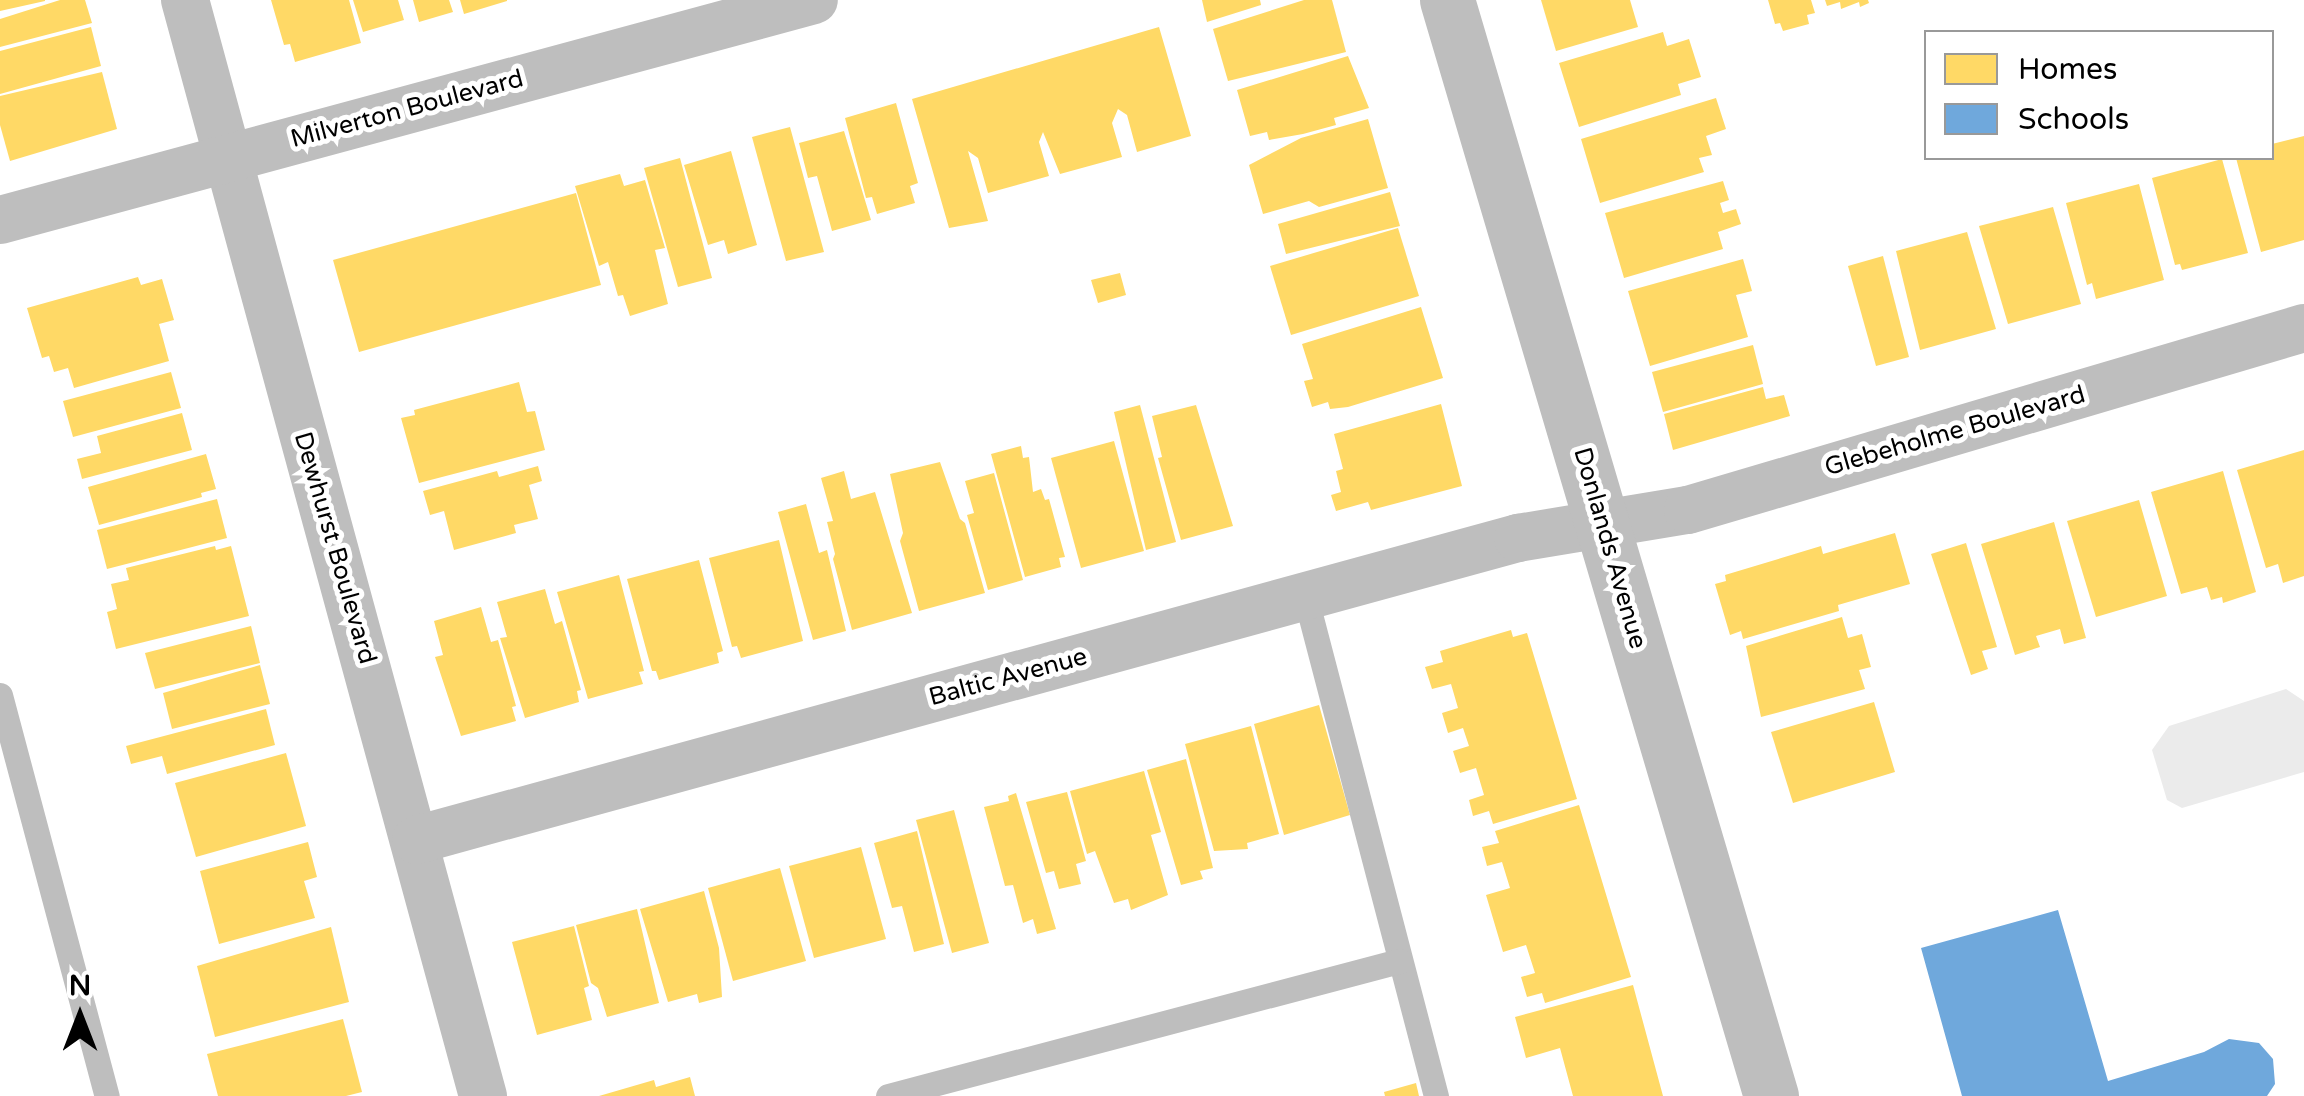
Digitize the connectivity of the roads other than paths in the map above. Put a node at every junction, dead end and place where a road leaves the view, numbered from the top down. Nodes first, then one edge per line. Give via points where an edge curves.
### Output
1 (186, 0) edge
2 (814, 0) edge
3 (1448, 0) edge
4 (226, 158) junction
5 (0, 220) edge
6 (2304, 328) edge
7 (1603, 522) junction
8 (1304, 595) junction
9 (0, 695) edge
10 (416, 840) junction
11 (1399, 961) junction
12 (107, 1096) edge
13 (482, 1096) edge
14 (888, 1096) edge
15 (1436, 1096) edge
16 (1771, 1096) edge

1 - 4 street, Dewhurst Boulevard
2 - 4 street, Milverton Boulevard
3 - 7 street, Donlands Avenue
4 - 5 street, Milverton Boulevard
4 - 10 street, Dewhurst Boulevard
6 - 7 street, Glebeholme Boulevard via 1688,510
7 - 8 street, Baltic Avenue
7 - 16 street, Donlands Avenue
8 - 10 street, Baltic Avenue
8 - 11 lane
9 - 12 lane
10 - 13 street, Dewhurst Boulevard
11 - 14 lane
11 - 15 lane

